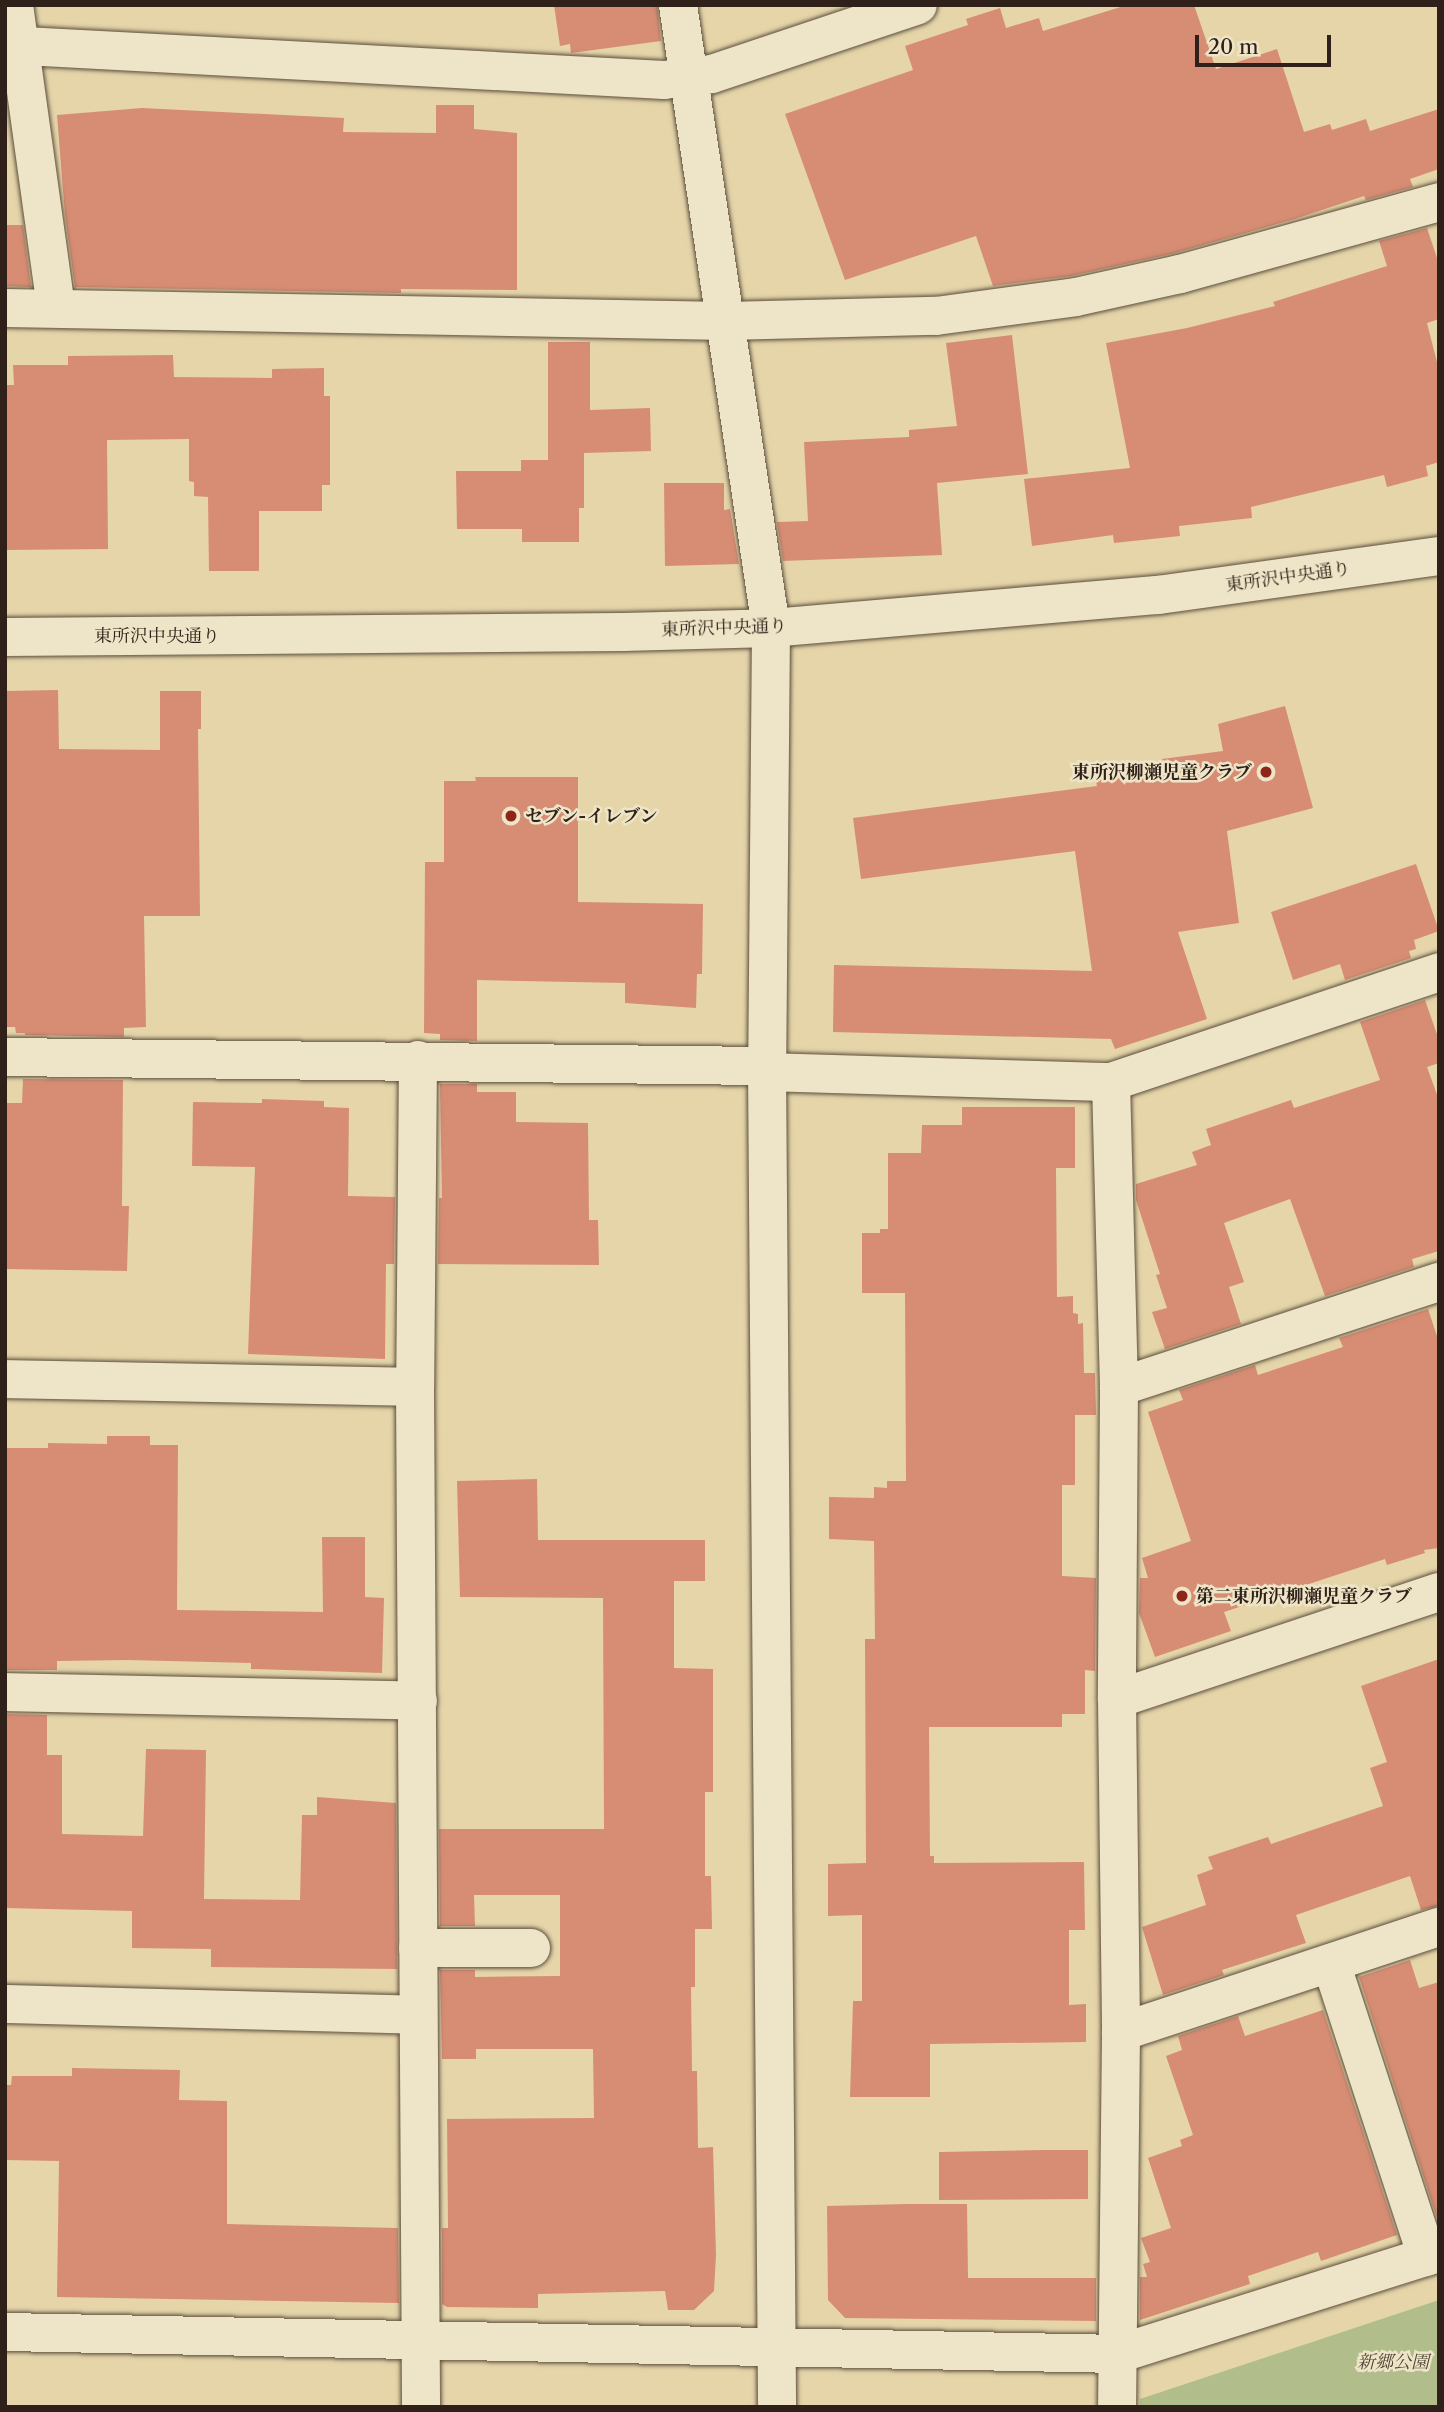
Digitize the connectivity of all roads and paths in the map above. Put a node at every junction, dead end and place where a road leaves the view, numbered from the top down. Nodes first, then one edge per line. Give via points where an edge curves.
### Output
1 (14, 5) edge
2 (678, 5) edge
3 (918, 5) edge
4 (13, 45) edge
5 (688, 77) junction
6 (1439, 202) edge
7 (57, 307) junction
8 (5, 308) edge
9 (726, 321) junction
10 (1439, 556) edge
11 (771, 628) junction
12 (5, 637) edge
13 (1439, 972) edge
14 (5, 1057) edge
15 (418, 1060) junction
16 (767, 1069) junction
17 (1111, 1082) junction
18 (1439, 1282) edge
19 (5, 1379) edge
20 (415, 1387) junction
21 (1119, 1387) junction
22 (1439, 1592) edge
23 (5, 1692) edge
24 (1118, 1699) junction
25 (418, 1701) junction
26 (1439, 1927) edge
27 (418, 1948) junction
28 (531, 1948) dead end
29 (1331, 1964) junction
30 (5, 2004) edge
31 (417, 2015) junction
32 (1121, 2032) junction
33 (1433, 2255) edge
34 (5, 2332) edge
35 (421, 2342) junction
36 (777, 2349) junction
37 (1118, 2354) junction
38 (421, 2407) edge
39 (777, 2407) edge
40 (1117, 2407) edge

1 - 4 street
2 - 5 street
3 - 5 street via 712,74
4 - 5 street via 664,80
4 - 7 street
5 - 9 street
6 - 9 street via 1180,274 1076,297 936,316
7 - 8 street
7 - 9 street
9 - 11 street
10 - 11 street, 東所沢中央通り via 1158,595
11 - 12 street, 東所沢中央通り
11 - 16 street
13 - 17 street
14 - 15 street
15 - 16 street
15 - 20 street
16 - 17 street
16 - 36 street
17 - 21 street
18 - 21 street
19 - 20 street
20 - 25 street
21 - 24 street
22 - 24 street
23 - 25 street
24 - 32 street
25 - 27 street
26 - 29 street
27 - 28 street
27 - 31 street
29 - 32 street
29 - 33 street
30 - 31 street
31 - 35 street
32 - 37 street
33 - 37 street
34 - 35 street
35 - 36 street
35 - 38 street
36 - 37 street
36 - 39 street
37 - 40 street

